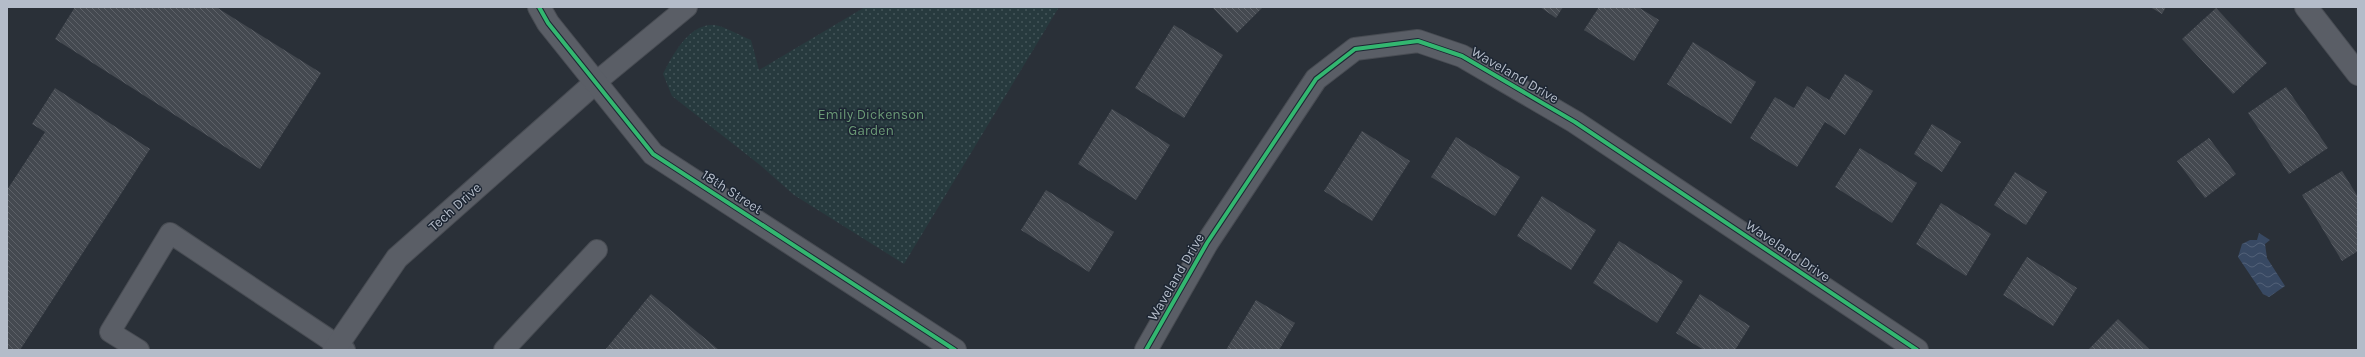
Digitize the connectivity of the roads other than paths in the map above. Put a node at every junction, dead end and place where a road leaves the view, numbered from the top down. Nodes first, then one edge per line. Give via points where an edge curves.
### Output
1 (539, 7) edge
2 (687, 7) edge
3 (2306, 7) edge
4 (2358, 74) edge
5 (596, 82) junction
6 (597, 250) dead end
7 (339, 348) edge
8 (139, 350) edge
9 (504, 350) edge
10 (955, 350) edge
11 (1146, 350) edge
12 (1917, 350) edge

1 - 5 street, 18th Street via 548,23
2 - 5 lane
3 - 4 street
5 - 7 street, Tech Drive via 397,258
5 - 10 street, 18th Street via 653,154
6 - 9 lane
7 - 8 lane via 170,233 110,332
11 - 12 street, Waveland Drive via 1207,243 1316,79 1355,49 1418,41 1462,56 1574,122

